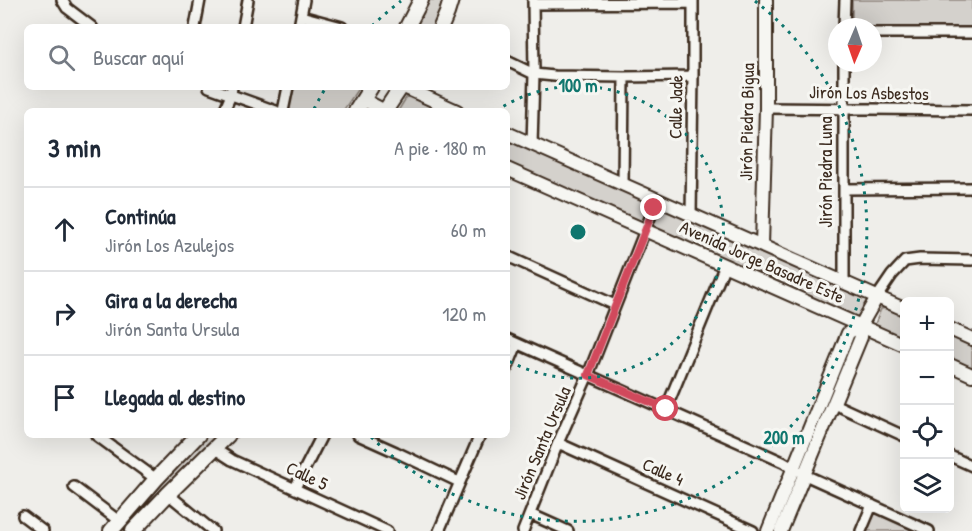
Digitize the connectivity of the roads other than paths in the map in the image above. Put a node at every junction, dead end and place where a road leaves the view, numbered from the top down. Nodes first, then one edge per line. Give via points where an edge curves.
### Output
1 (62, 0) edge
2 (201, 0) edge
3 (248, 0) edge
4 (304, 0) edge
5 (421, 0) edge
6 (451, 0) edge
7 (766, 0) edge
8 (844, 0) edge
9 (693, 1) edge
10 (533, 2) edge
11 (301, 16) junction
12 (844, 18) edge
13 (88, 24) edge
14 (196, 24) edge
15 (244, 24) edge
16 (300, 24) edge
17 (331, 24) edge
18 (409, 24) edge
19 (442, 24) edge
20 (882, 33) edge
21 (972, 33) edge
22 (510, 62) edge
23 (844, 72) edge
24 (534, 74) junction
25 (693, 76) junction
26 (624, 77) junction
27 (287, 90) edge
28 (369, 90) edge
29 (401, 90) edge
30 (410, 90) edge
31 (232, 91) edge
32 (360, 105) edge
33 (225, 108) edge
34 (259, 108) edge
35 (284, 108) edge
36 (387, 108) edge
37 (450, 108) edge
38 (766, 108) junction
39 (844, 109) junction
40 (972, 110) edge
41 (510, 135) edge
42 (532, 145) junction
43 (510, 170) edge
44 (623, 184) junction
45 (972, 188) edge
46 (844, 189) junction
47 (657, 200) junction
48 (691, 215) junction
49 (645, 231) junction
50 (762, 245) junction
51 (510, 257) edge
52 (972, 260) edge
53 (724, 265) junction
54 (844, 281) junction
55 (877, 297) junction
56 (615, 305) junction
57 (900, 307) edge
58 (861, 325) junction
59 (954, 331) edge
60 (972, 339) edge
61 (510, 340) edge
62 (900, 343) edge
63 (517, 344) junction
64 (510, 362) edge
65 (954, 367) edge
66 (588, 375) junction
67 (972, 375) edge
68 (834, 404) junction
69 (666, 409) junction
70 (900, 434) edge
71 (100, 438) edge
72 (191, 438) edge
73 (225, 438) edge
74 (320, 438) edge
75 (365, 438) edge
76 (479, 438) edge
77 (558, 443) junction
78 (215, 449) junction
79 (954, 458) edge
80 (972, 466) edge
81 (794, 468) junction
82 (805, 475) junction
83 (156, 479) junction
84 (459, 483) junction
85 (74, 487) dead end
86 (295, 488) junction
87 (168, 494) junction
88 (872, 506) junction
89 (530, 514) junction
90 (24, 516) dead end
91 (115, 526) edge
92 (43, 531) edge
93 (133, 531) edge
94 (213, 531) edge
95 (387, 531) edge
96 (439, 531) edge
97 (523, 531) edge
98 (568, 531) edge
99 (753, 531) edge
100 (768, 531) edge
101 (781, 531) edge
102 (861, 531) edge
103 (928, 531) edge

1 - 13 street
2 - 14 street
3 - 15 street
4 - 11 street
5 - 18 main road
6 - 19 main road
7 - 38 main road, Jirón Piedra Bigua
8 - 12 street
9 - 10 street
9 - 25 street, Calle Jade
10 - 24 street
11 - 16 street
11 - 17 street
20 - 21 street
22 - 24 street
23 - 39 street, Jirón Piedra Luna
24 - 26 street
24 - 42 street
25 - 26 street
25 - 48 street, Calle Jade
26 - 44 street
27 - 35 street
28 - 32 main road
29 - 36 main road
30 - 37 main road
31 - 33 street
31 - 34 street
38 - 39 street, Jirón Los Asbestos
38 - 50 main road, Jirón Piedra Bigua
39 - 40 street, Jirón Los Asbestos
39 - 46 street, Jirón Piedra Luna
41 - 42 main road, Avenida Jorge Basadre Este
42 - 44 main road, Avenida Jorge Basadre Este
43 - 49 main road, Avenida Jorge Basadre Este
44 - 47 main road, Avenida Jorge Basadre Este
45 - 46 street
46 - 54 street, Jirón Piedra Luna
47 - 48 main road, Avenida Jorge Basadre Este
47 - 49 street, Jirón Santa Ursula
48 - 50 main road, Avenida Jorge Basadre Este
49 - 53 main road, Avenida Jorge Basadre Este
49 - 56 street, Jirón Santa Ursula
50 - 54 main road, Avenida Jorge Basadre Este
51 - 56 street
52 - 55 street via 904,261
53 - 58 main road, Avenida Jorge Basadre Este
53 - 69 street
54 - 55 main road, Avenida Jorge Basadre Este
55 - 57 main road, Avenida Jorge Basadre Este
55 - 58 main road
56 - 66 street, Jirón Santa Ursula
58 - 62 main road, Avenida Jorge Basadre Este
58 - 68 main road via 861,337
58 - 81 main road via 848,333
59 - 60 main road
61 - 63 street
63 - 64 street
63 - 66 street
65 - 67 main road
66 - 69 street
66 - 77 street, Jirón Santa Ursula
68 - 70 street
68 - 82 main road
69 - 81 street
71 - 83 street
72 - 83 main road
73 - 78 main road
74 - 86 street
75 - 84 street
76 - 84 street
77 - 89 street, Jirón Santa Ursula
77 - 99 street, Calle 4
78 - 86 street, Calle 5
78 - 87 main road
79 - 80 street
81 - 82 street
81 - 100 main road
82 - 88 street
82 - 101 main road
83 - 91 main road
84 - 96 street
85 - 91 street
86 - 95 street, Calle 5
87 - 93 main road
87 - 94 street
88 - 102 street
88 - 103 street
89 - 97 street, Jirón Santa Ursula
89 - 98 street
90 - 92 street

